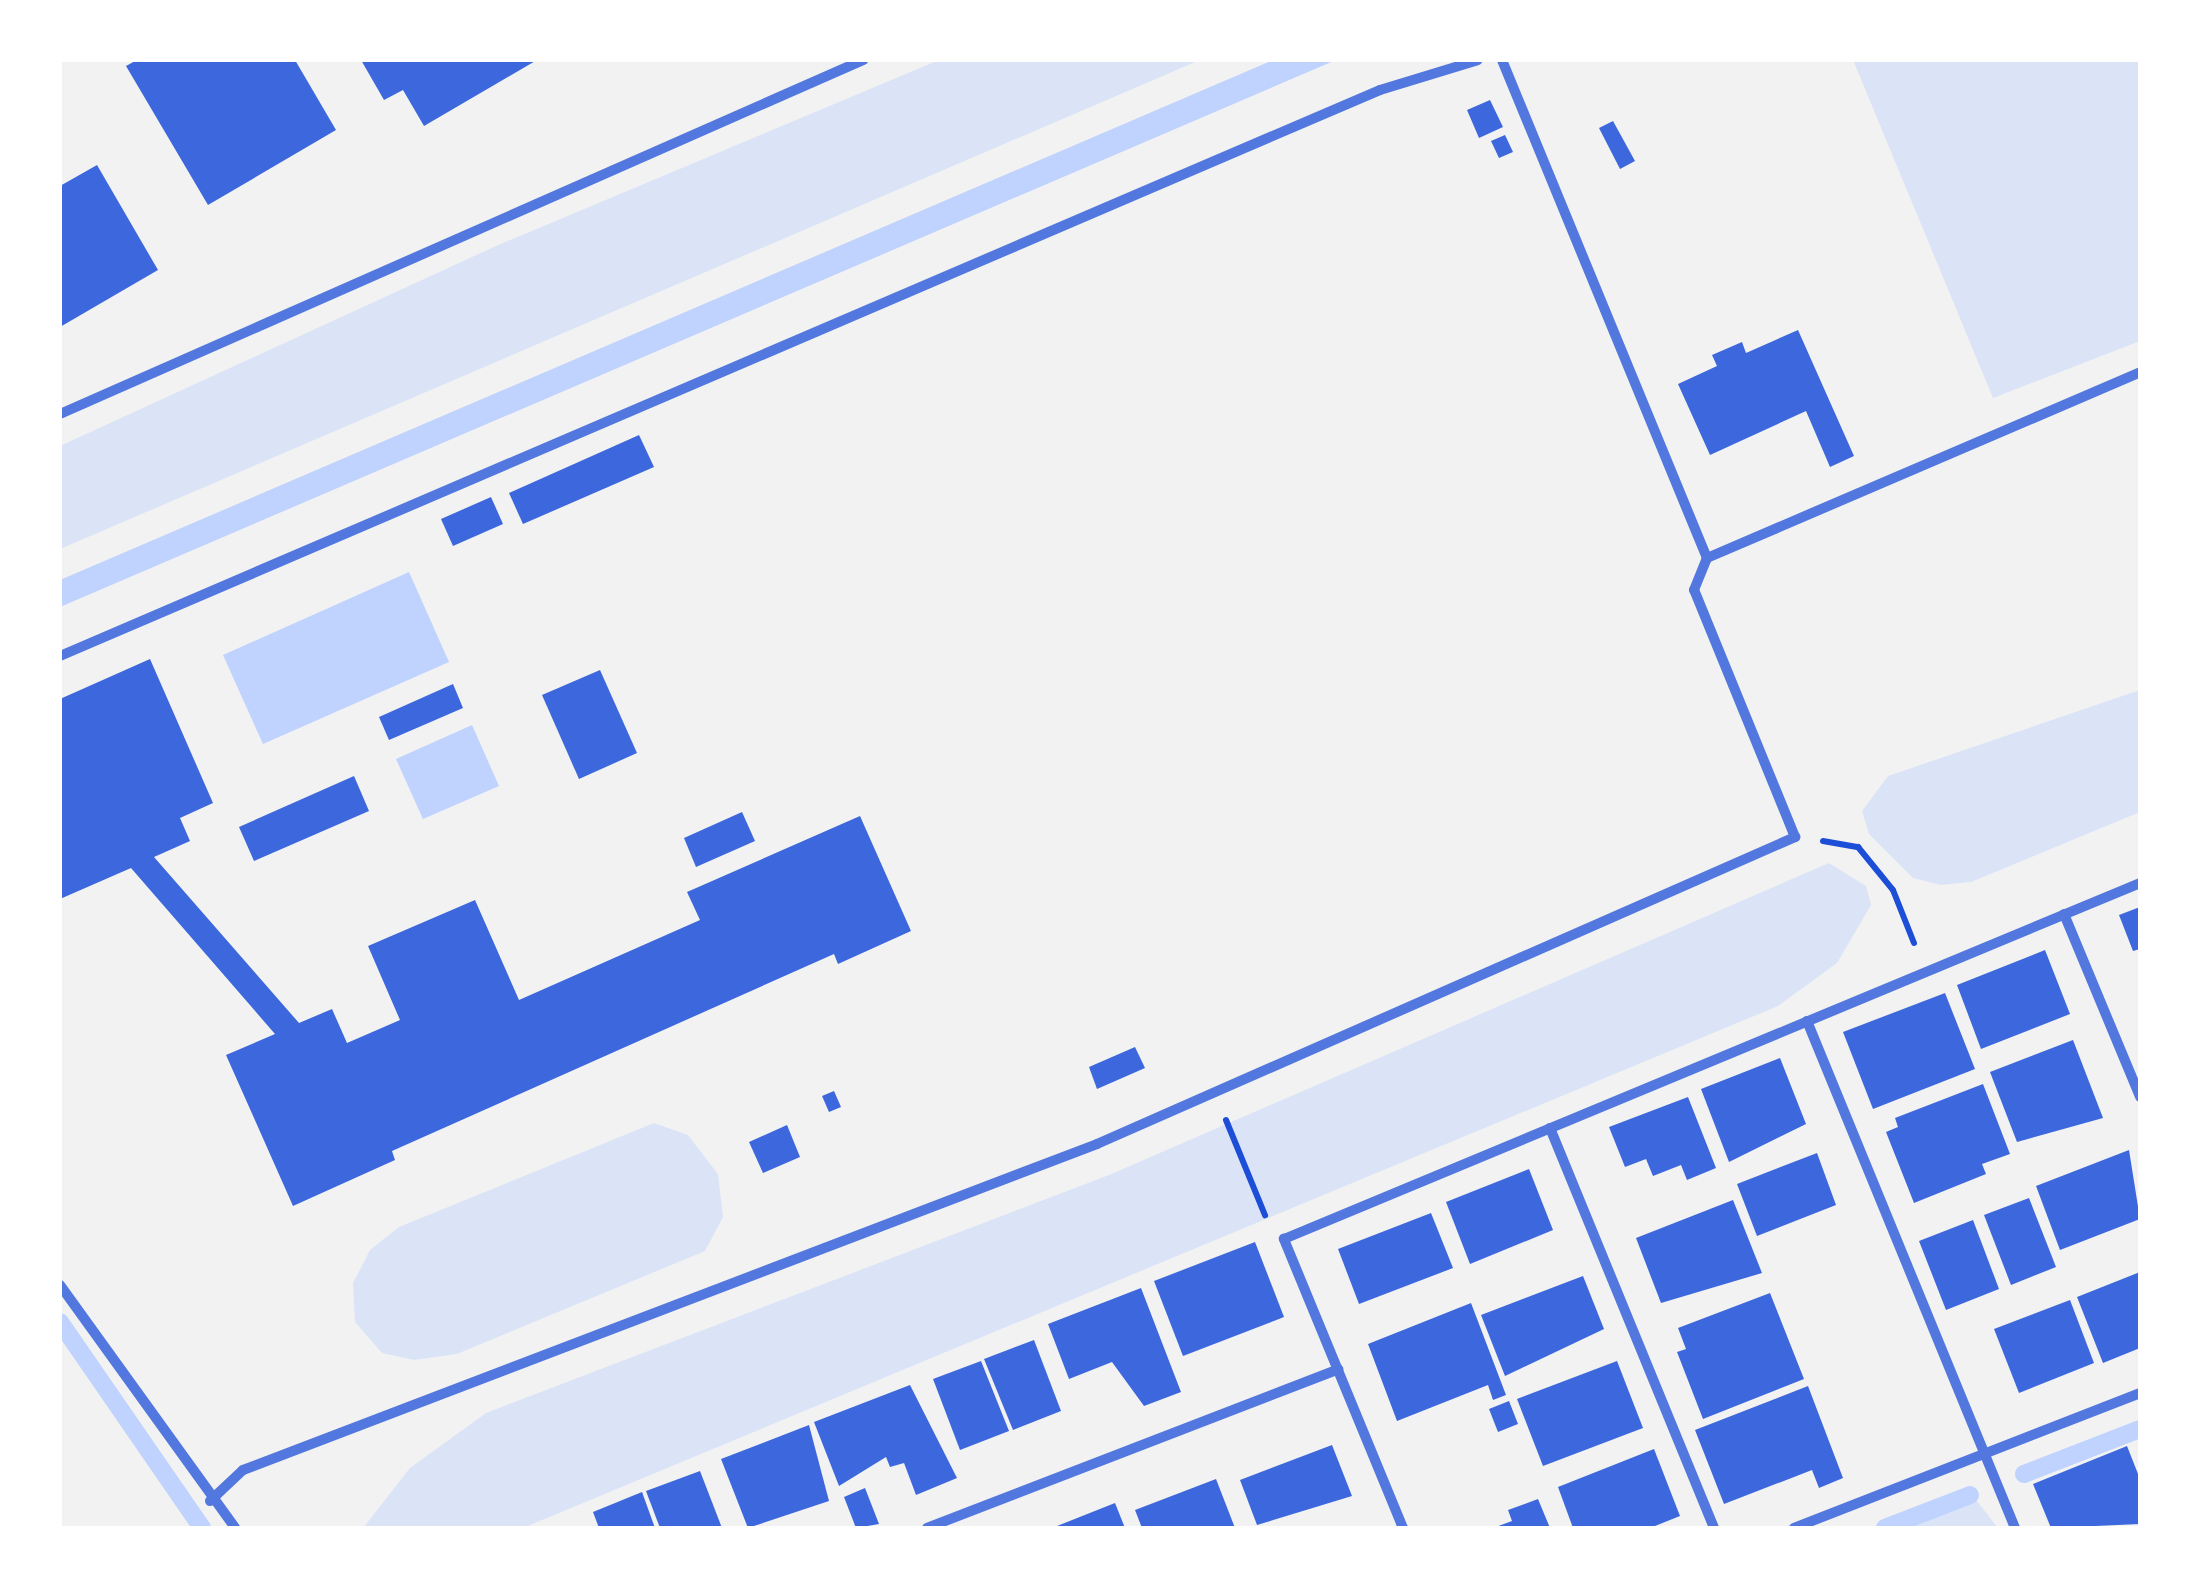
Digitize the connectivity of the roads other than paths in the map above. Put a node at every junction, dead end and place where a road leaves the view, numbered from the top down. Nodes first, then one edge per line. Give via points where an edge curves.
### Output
1 (863, 60) edge
2 (1478, 60) edge
3 (1502, 60) edge
4 (2140, 372) edge
5 (60, 414) edge
6 (1707, 558) junction
7 (60, 656) edge
8 (2140, 882) edge
9 (2064, 914) junction
10 (1807, 1022) junction
11 (2140, 1098) edge
12 (1550, 1128) junction
13 (60, 1285) edge
14 (1338, 1368) junction
15 (2140, 1394) edge
16 (1985, 1454) junction
17 (210, 1501) junction
18 (235, 1528) edge
19 (927, 1528) edge
20 (1403, 1528) edge
21 (1714, 1528) edge
22 (1794, 1528) edge
23 (2016, 1528) edge

1 - 5 street
2 - 7 street via 1380,90
3 - 6 street
4 - 6 street
6 - 17 street via 1694,590 1796,837 1214,1092 243,1470
8 - 9 street
9 - 10 street
9 - 11 street
10 - 12 street
10 - 16 street
12 - 14 street via 1284,1238
12 - 21 street
13 - 17 street
14 - 19 street
14 - 20 street
15 - 16 street
16 - 22 street
16 - 23 street
17 - 18 street

